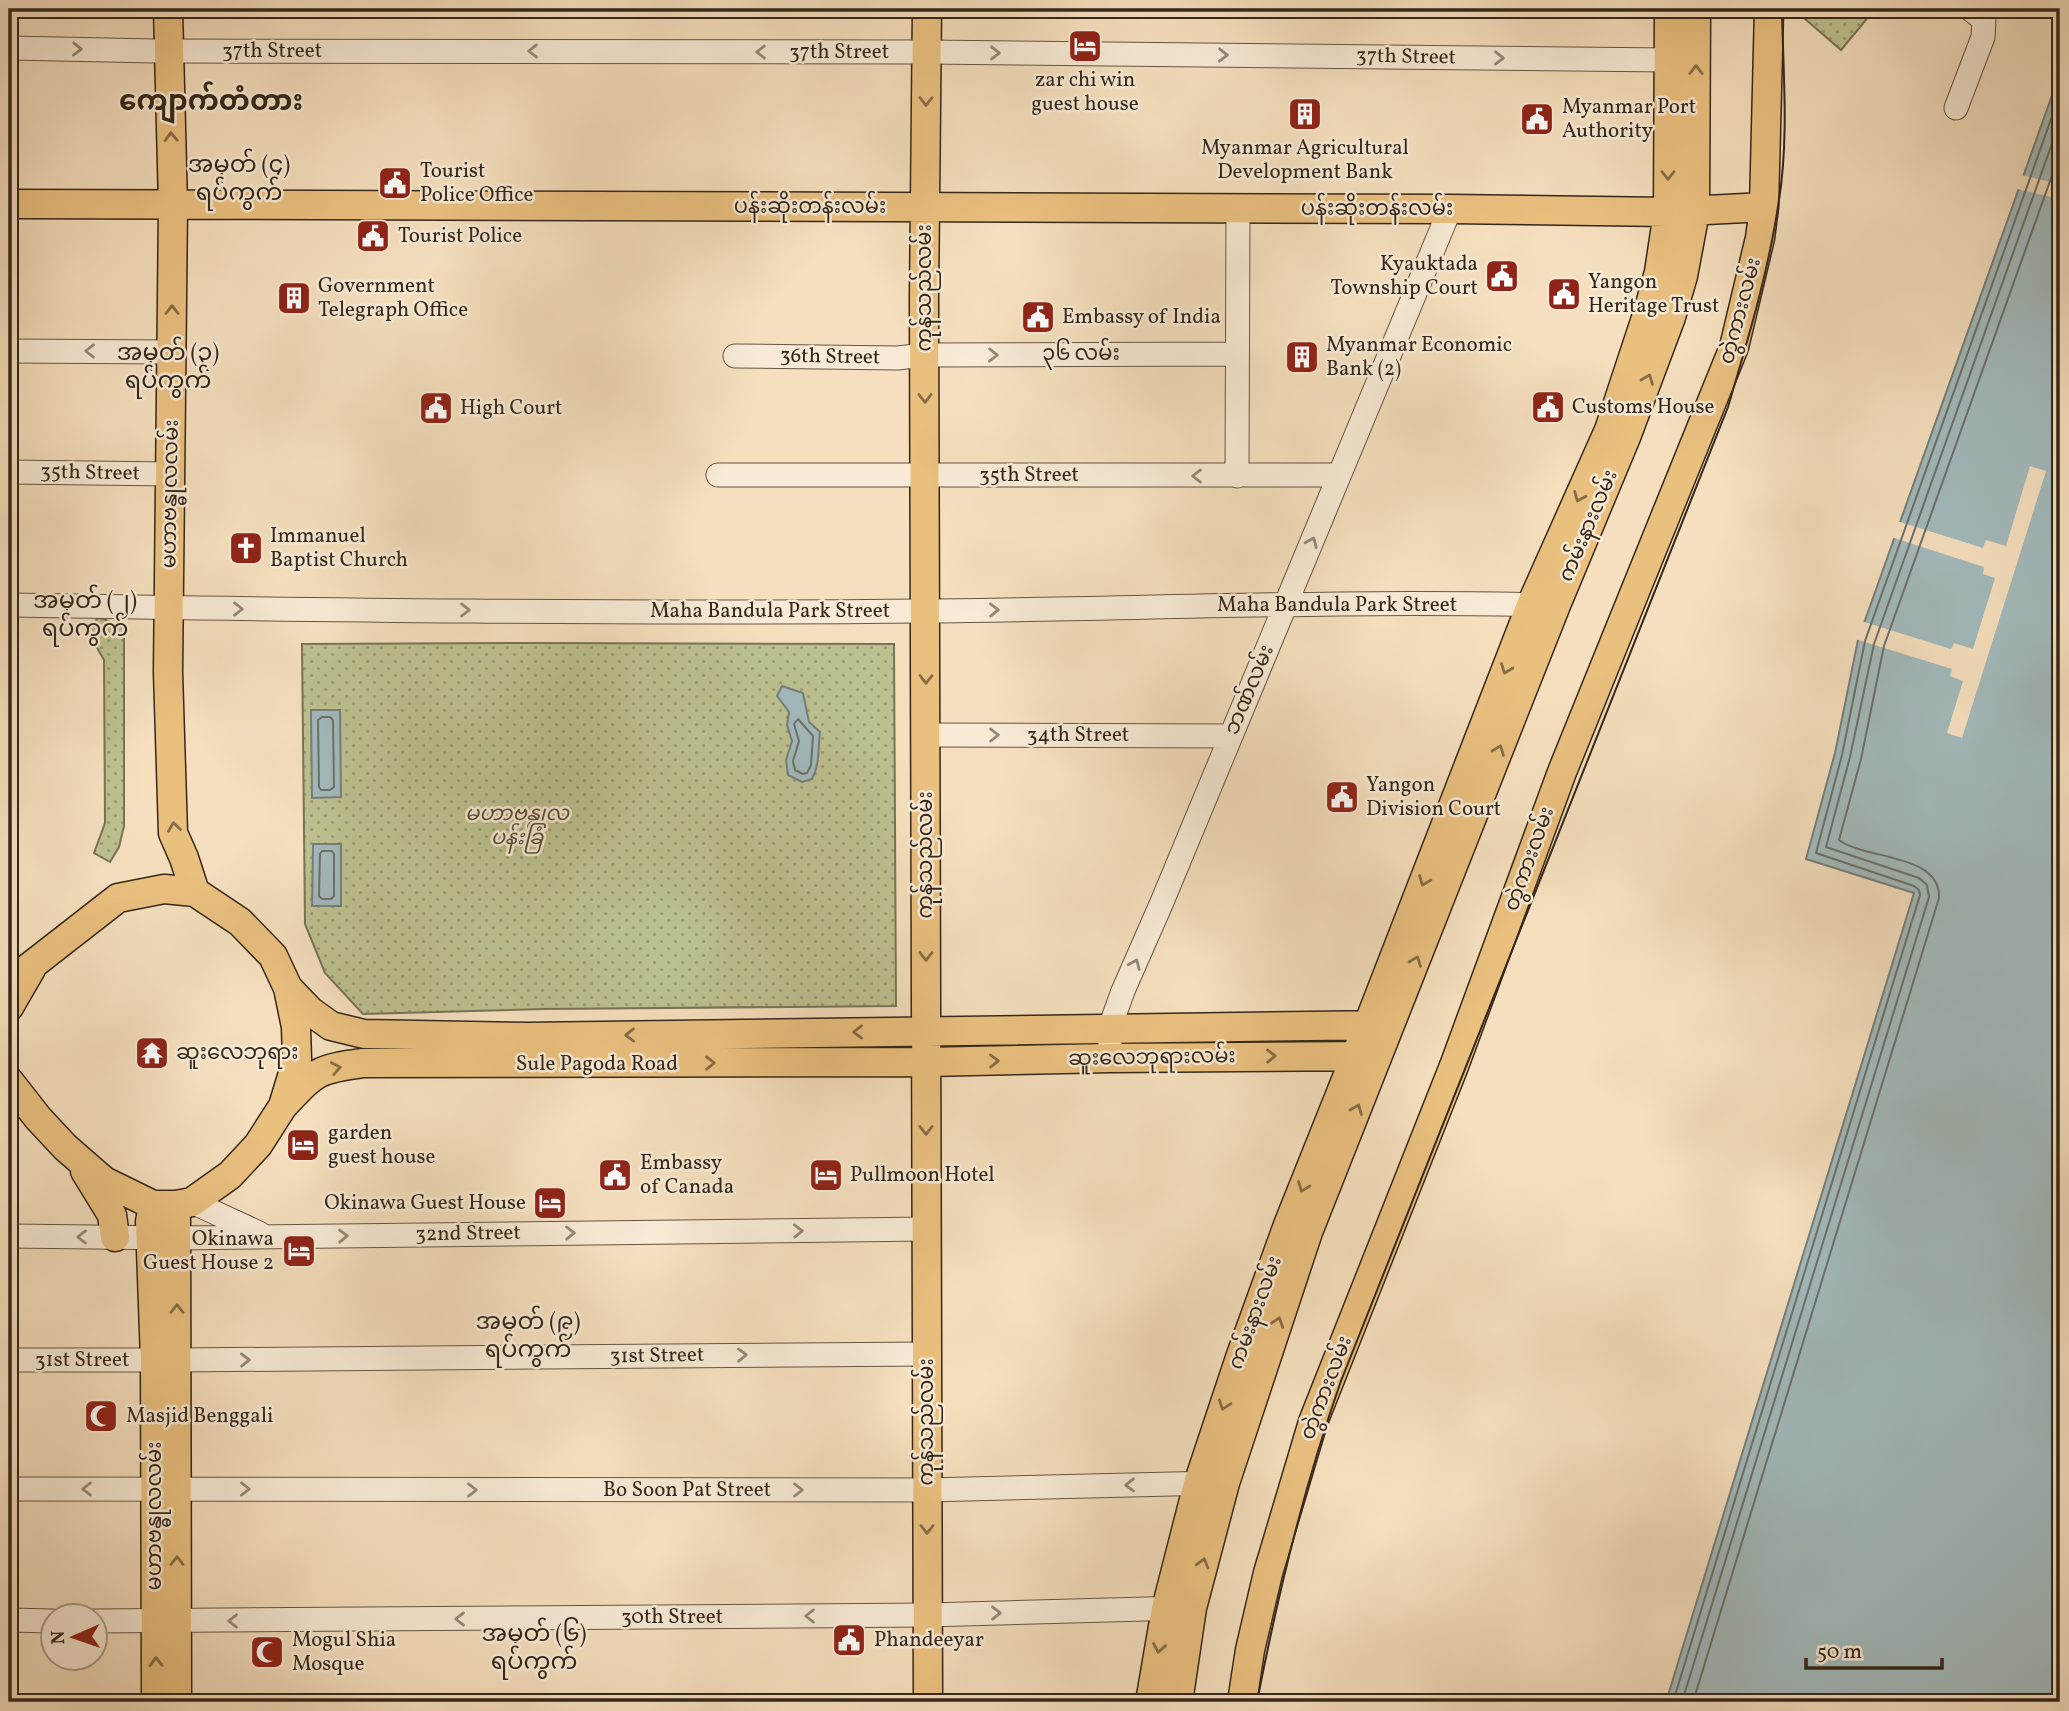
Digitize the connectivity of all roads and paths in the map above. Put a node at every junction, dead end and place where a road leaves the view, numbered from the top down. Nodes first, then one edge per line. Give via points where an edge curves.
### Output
1 (168, 9) edge
2 (927, 9) edge
3 (1669, 9) edge
4 (1696, 9) edge
5 (1769, 9) edge
6 (1970, 9) edge
7 (9, 48) edge
8 (162, 51) junction
9 (927, 52) junction
10 (1669, 60) junction
11 (1956, 108) dead end
12 (9, 204) edge
13 (173, 206) junction
14 (1764, 207) junction
15 (926, 208) junction
16 (1238, 208) junction
17 (1450, 209) junction
18 (1681, 212) junction
19 (9, 351) edge
20 (165, 352) junction
21 (1237, 354) junction
22 (925, 355) junction
23 (735, 356) dead end
24 (9, 472) edge
25 (164, 474) junction
26 (718, 475) dead end
27 (925, 475) junction
28 (1339, 475) junction
29 (1237, 476) junction
30 (9, 605) edge
31 (1285, 605) junction
32 (1543, 605) junction
33 (169, 608) junction
34 (925, 611) junction
35 (926, 734) junction
36 (1230, 736) junction
37 (195, 892) junction
38 (16, 977) edge
39 (288, 988) junction
40 (9, 1007) edge
41 (1380, 1025) junction
42 (1110, 1027) junction
43 (926, 1031) junction
44 (1367, 1056) junction
45 (1110, 1058) junction
46 (926, 1062) junction
47 (9, 1081) edge
48 (9, 1100) edge
49 (283, 1106) junction
50 (38, 1118) junction
51 (65, 1147) junction
52 (174, 1204) junction
53 (927, 1229) junction
54 (9, 1236) edge
55 (115, 1237) junction
56 (266, 1237) junction
57 (164, 1238) junction
58 (927, 1354) junction
59 (9, 1360) edge
60 (166, 1360) junction
61 (1211, 1483) junction
62 (9, 1489) edge
63 (166, 1489) junction
64 (927, 1490) junction
65 (1179, 1608) junction
66 (928, 1615) junction
67 (9, 1620) edge
68 (38, 1620) edge
69 (108, 1621) edge
70 (166, 1621) junction
71 (156, 1702) edge
72 (177, 1702) edge
73 (928, 1702) edge
74 (1150, 1702) edge
75 (1178, 1702) edge
76 (1242, 1702) edge

1 - 8 main road, မဟာဗန္ဓုလလမ်း
2 - 9 main road, ကုန်သည်လမ်း
3 - 10 main road, ကမ်းနားလမ်း
18 -> 4 main road, ကမ်းနားလမ်း
5 - 14 main road, တွဲကားလမ်း
6 - 11 street via 1984,20 1983,37
7 -> 8 street, 37th Street
9 -> 8 street, 37th Street
13 -> 8 main road, မဟာဗန္ဓုလလမ်း
9 -> 10 street, 37th Street
9 -> 15 main road, ကုန်သည်လမ်း
10 -> 18 main road, ကမ်းနားလမ်း
12 - 13 main road, ပန်းဆိုးတန်းလမ်း
13 - 15 main road, ပန်းဆိုးတန်းလမ်း
20 -> 13 main road, မဟာဗန္ဓုလလမ်း
14 - 18 main road, ပန်းဆိုးတန်းလမ်း
14 - 76 main road, တွဲကားလမ်း via 1734,347 1562,772 1454,1066 1313,1422 1268,1573
15 - 16 main road, ပန်းဆိုးတန်းလမ်း
15 - 22 main road, ကုန်သည်လမ်း
16 - 17 main road, ပန်းဆိုးတန်းလမ်း
16 - 21 street
17 - 18 main road, ပန်းဆိုးတန်းလမ်း
17 - 28 street, ဘဏ်လမ်း
18 - 32 main road, ကမ်းနားလမ်း via 1659,272 1617,433
20 -> 19 street
20 - 25 main road, မဟာဗန္ဓုလလမ်း
22 -> 21 street, ၃၆ လမ်း
21 - 29 street
22 - 23 street, 36th Street
22 -> 27 main road, ကုန်သည်လမ်း
24 - 25 street, 35th Street
25 - 33 main road, မဟာဗန္ဓုလလမ်း
26 - 27 street, 35th Street
29 -> 27 street, 35th Street
27 - 34 main road, ကုန်သည်လမ်း
28 - 29 street, 35th Street
31 -> 28 street, ဘဏ်လမ်း
30 - 33 street, Maha Bandula Park Street
31 - 32 street, Maha Bandula Park Street
34 -> 31 street, Maha Bandula Park Street
31 - 36 street, ဘဏ်လမ်း
32 - 41 main road, ကမ်းနားလမ်း
33 -> 34 street, Maha Bandula Park Street
37 -> 33 main road, မဟာဗန္ဓုလလမ်း via 173,833
34 -> 35 main road, ကုန်သည်လမ်း
35 -> 36 street, 34th Street
35 -> 43 main road, ကုန်သည်လမ်း
42 -> 36 street, ဘဏ်လမ်း
37 - 38 main road via 164,889 118,898
37 - 39 main road via 240,922 273,956
38 - 40 main road
43 -> 39 main road, Sule Pagoda Road via 528,1037 364,1034 331,1026
39 - 49 main road via 297,1060
41 - 42 main road, ဆူးလေဘုရားလမ်း
41 - 44 main road, ကမ်းနားလမ်း
42 - 43 main road, ဆူးလေဘုရားလမ်း
42 - 45 street, ဘဏ်လမ်း
43 - 46 main road, ကုန်သည်လမ်း
45 -> 44 main road, ဆူးလေဘုရားလမ်း
44 - 61 main road, ကမ်းနားလမ်း via 1288,1225 1253,1357
46 -> 45 main road, ဆူးလေဘုရားလမ်း
49 -> 46 main road, Sule Pagoda Road via 310,1076 331,1067 363,1063
46 -> 53 main road, ကုန်သည်လမ်း
47 - 50 main road
48 - 50 main road
49 - 52 main road via 258,1145 230,1175
50 - 51 main road
51 - 52 main road via 104,1181
51 - 55 main road via 102,1197 112,1216
52 - 56 street
52 - 57 main road, မဟာဗန္ဓုလလမ်း via 150,1222
56 -> 53 street, 32nd Street
53 - 58 main road, ကုန်သည်လမ်း
55 -> 54 street, 32nd Street
55 - 57 street, 32nd Street
56 - 57 street, 32nd Street
60 -> 57 main road, မဟာဗန္ဓုလလမ်း
60 -> 58 street, 31st Street
58 - 64 main road, ကုန်သည်လမ်း
59 - 60 street, 31st Street
60 - 63 main road, မဟာဗန္ဓုလလမ်း
61 -> 64 street, Bo Soon Pat Street
61 - 65 main road, ကမ်းနားလမ်း
63 -> 62 street, Bo Soon Pat Street
63 -> 64 street, Bo Soon Pat Street
70 -> 63 main road, မဟာဗန္ဓုလလမ်း
64 -> 66 main road, ကုန်သည်လမ်း
66 -> 65 street, 30th Street
65 -> 74 main road, ကမ်းနားလမ်း
65 - 75 main road, ကမ်းနားလမ်း
66 -> 70 street, 30th Street
66 - 73 main road, ကုန်သည်လမ်း
67 - 68 street
69 - 70 street, 30th Street
71 -> 70 main road, မဟာဗန္ဓုလလမ်း
70 - 72 main road, မဟာဗန္ဓုလလမ်း

